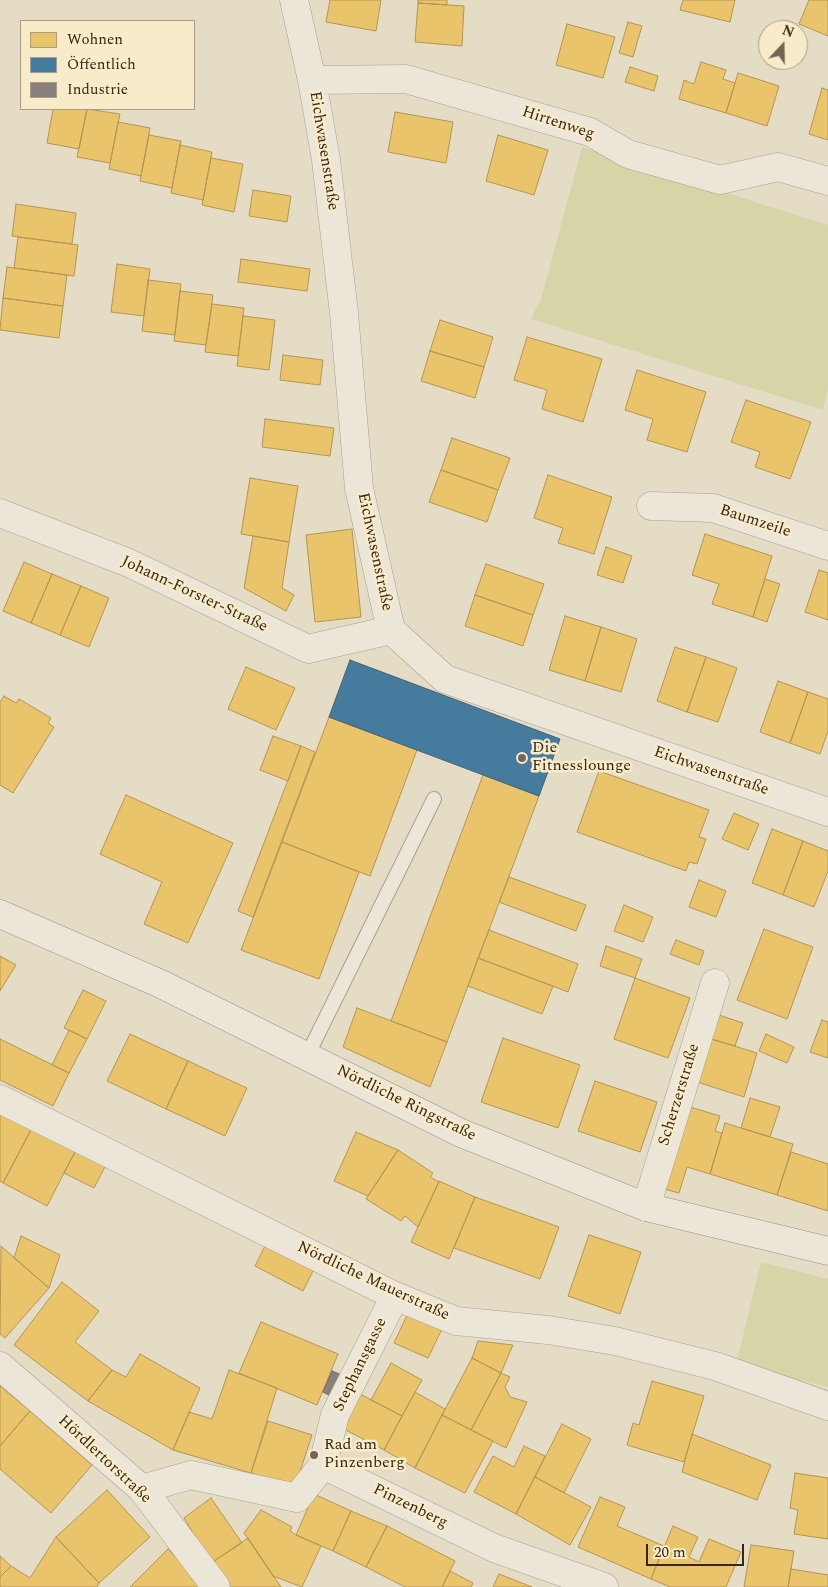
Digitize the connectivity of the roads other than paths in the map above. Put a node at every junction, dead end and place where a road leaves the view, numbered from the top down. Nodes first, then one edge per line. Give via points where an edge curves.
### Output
1 (294, 0) edge
2 (312, 80) junction
3 (828, 181) edge
4 (651, 506) dead end
5 (0, 513) edge
6 (828, 546) edge
7 (391, 630) junction
8 (434, 799) dead end
9 (828, 812) edge
10 (0, 914) edge
11 (715, 983) dead end
12 (307, 1056) junction
13 (0, 1099) edge
14 (646, 1207) junction
15 (828, 1252) edge
16 (395, 1296) junction
17 (0, 1366) edge
18 (828, 1406) edge
19 (323, 1464) junction
20 (142, 1489) junction
21 (216, 1587) edge
22 (604, 1587) edge

1 - 2 street, Eichwasenstraße
2 - 3 street, Hirtenweg via 406,79 590,132 628,154 720,180 778,167
2 - 7 street, Eichwasenstraße via 326,160 344,313 359,488
4 - 6 street, Baumzeile via 713,508
5 - 7 street, Johann-Forster-Straße via 129,563 308,649
7 - 9 street, Eichwasenstraße via 445,679
8 - 12 lane
10 - 12 street, Nördliche Ringstraße via 161,984
11 - 14 street, Scherzerstraße
12 - 14 street, Nördliche Ringstraße via 461,1133
13 - 16 street, Nördliche Mauerstraße
14 - 15 street, Nördliche Ringstraße
16 - 18 street, Nördliche Mauerstraße via 456,1321 548,1330 715,1366
16 - 19 street, Stephansgasse via 335,1415
17 - 20 street, Hördlertorstraße
19 - 20 street via 297,1498 190,1474
19 - 22 street, Pinzenberg via 494,1548
20 - 21 street, Hördlertorstraße

